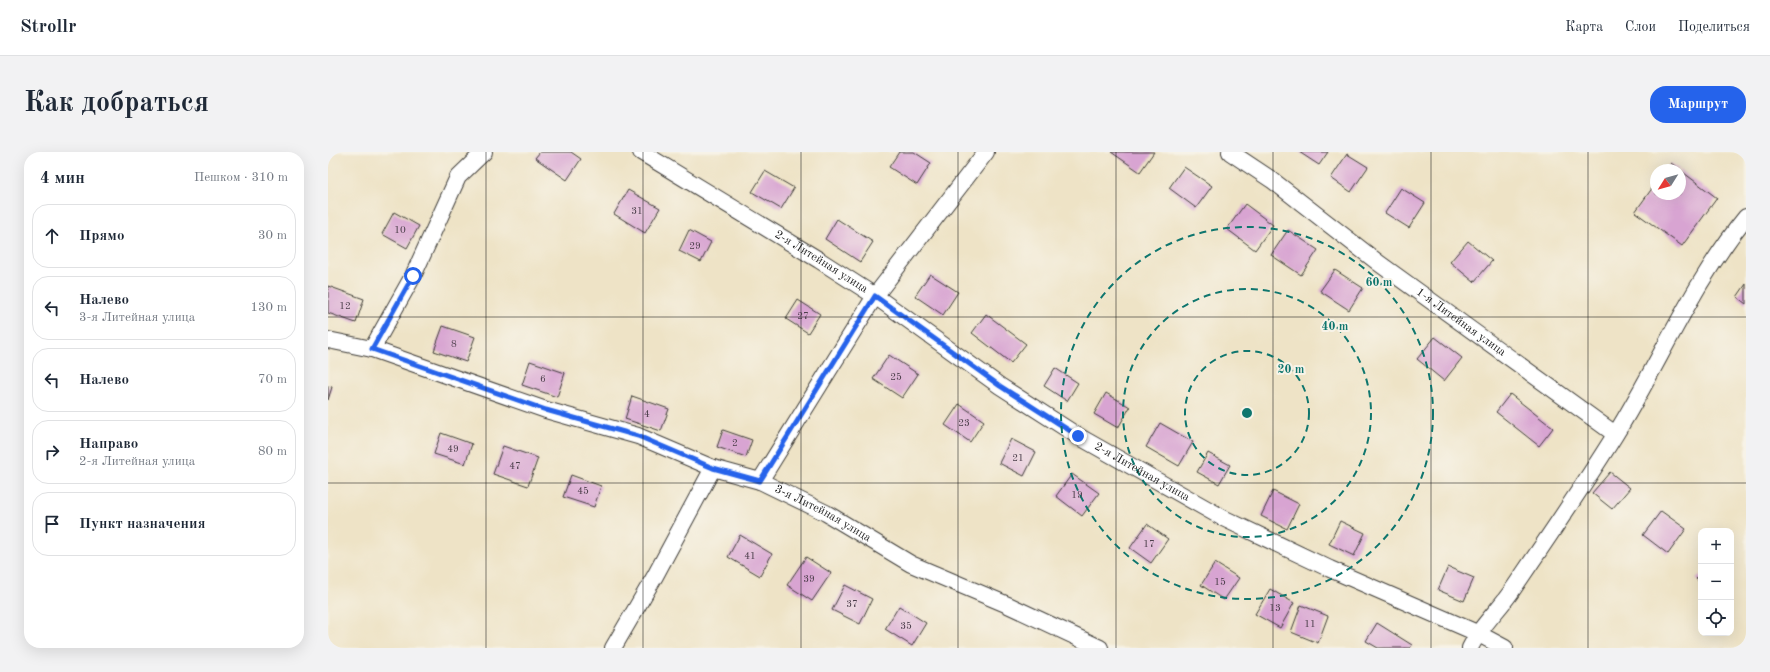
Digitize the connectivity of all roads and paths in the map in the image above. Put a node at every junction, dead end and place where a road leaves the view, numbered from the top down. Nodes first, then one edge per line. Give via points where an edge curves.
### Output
1 (484, 152) edge
2 (640, 152) edge
3 (986, 152) edge
4 (1230, 152) edge
5 (1746, 217) edge
6 (875, 296) junction
7 (328, 340) edge
8 (372, 349) junction
9 (1616, 434) junction
10 (713, 468) junction
11 (760, 481) junction
12 (1477, 633) junction
13 (612, 648) edge
14 (1100, 648) edge
15 (1470, 648) edge
16 (1505, 648) edge

1 - 8 street via 458,177 413,276
2 - 6 street, 2-я Литейная улица
3 - 6 street
4 - 9 street, 1-я Литейная улица via 1272,180 1380,264
5 - 9 street via 1726,242 1694,295
6 - 11 street
6 - 12 street, 2-я Литейная улица via 1007,390 1078,436 1222,518 1330,569
7 - 8 street, 3-я Литейная улица
8 - 10 street, 3-я Литейная улица via 546,410 638,436
9 - 12 street via 1502,606
10 - 11 street, 3-я Литейная улица
10 - 13 street via 655,576
11 - 14 street, 3-я Литейная улица via 826,513 911,564
12 - 15 street
12 - 16 street, 2-я Литейная улица

